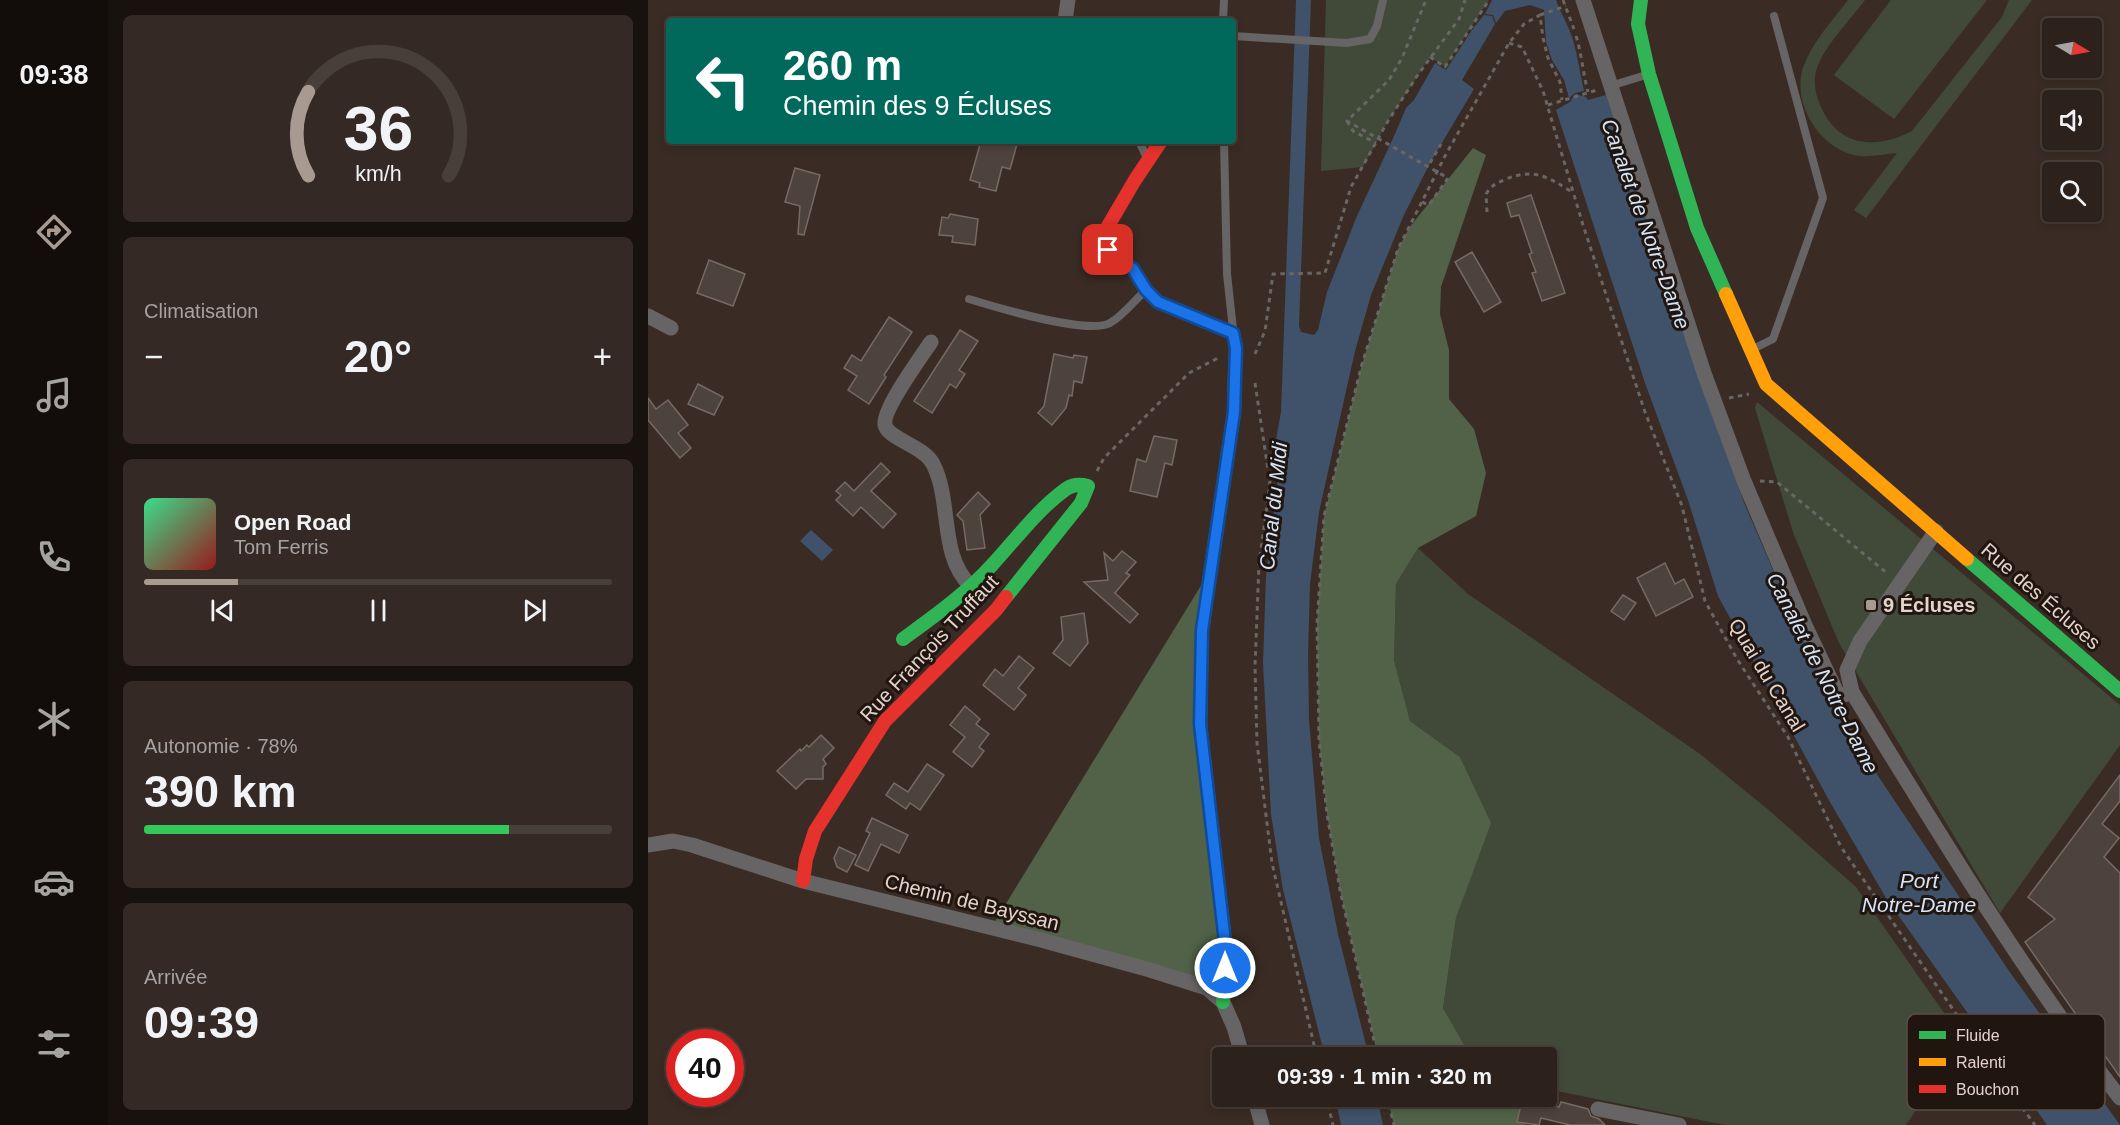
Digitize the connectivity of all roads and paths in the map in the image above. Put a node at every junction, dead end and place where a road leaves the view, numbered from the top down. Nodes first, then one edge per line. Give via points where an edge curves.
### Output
1 (1068, 0) edge
2 (1224, 0) edge
3 (1383, 0) edge
4 (1426, 0) edge
5 (1465, 0) edge
6 (1489, 0) edge
7 (1563, 0) edge
8 (1583, 0) edge
9 (1641, 0) edge
10 (1565, 6) junction
11 (1540, 15) junction
12 (1774, 16) dead end
13 (1065, 18) edge
14 (1223, 18) edge
15 (1236, 36) edge
16 (1509, 43) junction
17 (1430, 57) junction
18 (1649, 74) junction
19 (1610, 86) junction
20 (1564, 100) junction
21 (1548, 105) junction
22 (1347, 121) junction
23 (1376, 143) junction
24 (1140, 144) edge
25 (1159, 144) edge
26 (1224, 144) edge
27 (1441, 144) dead end
28 (1148, 159) junction
29 (1430, 163) dead end
30 (1574, 193) junction
31 (1422, 202) junction
32 (1487, 212) dead end
33 (1146, 290) junction
34 (969, 299) dead end
35 (648, 316) edge
36 (672, 328) dead end
37 (1233, 333) junction
38 (931, 342) dead end
39 (1236, 348) junction
40 (1750, 351) junction
41 (1253, 359) dead end
42 (1252, 376) dead end
43 (1753, 393) dead end
44 (1714, 401) junction
45 (1744, 481) junction
46 (1088, 486) junction
47 (1936, 531) junction
48 (1892, 577) dead end
49 (970, 585) junction
50 (903, 639) dead end
51 (2120, 691) edge
52 (1852, 692) junction
53 (648, 845) edge
54 (803, 881) junction
55 (1223, 1002) junction
56 (1956, 1014) edge
57 (2059, 1014) edge
58 (1240, 1047) edge
59 (1314, 1047) edge
60 (1376, 1047) edge
61 (2105, 1078) edge
62 (2120, 1098) edge
63 (1257, 1107) edge
64 (1329, 1107) edge
65 (1390, 1107) edge
66 (1598, 1108) dead end
67 (2024, 1110) edge
68 (1262, 1125) edge
69 (1333, 1125) edge
70 (1394, 1125) edge
71 (1679, 1125) edge
72 (2035, 1125) edge

1 - 13 street
2 - 14 lane
3 - 15 lane via 1370,39 1347,43
4 - 22 path via 1389,80
5 - 17 path via 1459,19
6 - 17 path via 1445,67
7 - 10 path
8 - 19 street
9 - 18 street, Rue des Écluses via 1638,24
10 - 11 path
10 - 20 path via 1582,56 1588,92
11 - 16 path via 1524,24
11 - 20 path via 1548,58
12 - 40 lane via 1823,198 1773,339
16 - 21 path, Quai du Canal via 1522,47
16 - 31 path
17 - 23 path
18 - 19 lane
18 - 40 street, Rue des Écluses via 1697,228
19 - 44 street
20 - 21 path
21 - 30 path, Quai du Canal
22 - 23 path via 1353,130
22 - 31 path via 1448,178 1429,205
23 - 41 path via 1351,187 1325,273 1273,274 1265,332
24 - 28 lane
25 - 28 street
26 - 37 lane via 1227,274
27 - 29 path
28 - 33 street via 1101,238 1108,250 1133,269
30 - 32 path via 1549,178 1529,172 1492,186 1485,194
30 - 56 path, Quai du Canal via 1645,412 1682,506 1705,601 1788,737 1841,847
31 - 60 path via 1398,249 1362,364 1324,516 1317,624 1319,740 1327,814
33 - 34 lane via 1109,324 1026,316
33 - 37 street via 1158,302
35 - 36 street
37 - 39 street
38 - 49 street, Rue François Truffaut via 888,410 885,423 888,432 924,451 933,464 942,490 953,558 962,578
39 - 46 path via 1190,373 1104,458
39 - 55 street via 1234,412 1202,642 1200,724 1226,951
40 - 47 street, Rue des Écluses via 1774,392
42 - 59 path via 1270,483 1259,564 1257,743 1272,863
43 - 44 path
44 - 45 street
45 - 48 path via 1777,482
45 - 52 street via 1839,697
46 - 49 street, Rue François Truffaut via 1068,487
46 - 54 street, Rue François Truffaut via 1081,503 996,610 885,721 814,831
47 - 51 street, Rue des Écluses
47 - 52 street via 1860,641 1847,670
49 - 50 street, Rue François Truffaut
52 - 57 street via 1945,843
53 - 54 street, Chemin de Bayssan via 673,841 692,845
54 - 55 street, Chemin de Bayssan via 1150,970 1207,988
55 - 58 street
61 - 62 street
63 - 68 street
64 - 69 path
65 - 70 path
66 - 71 street
67 - 72 path, Quai du Canal

